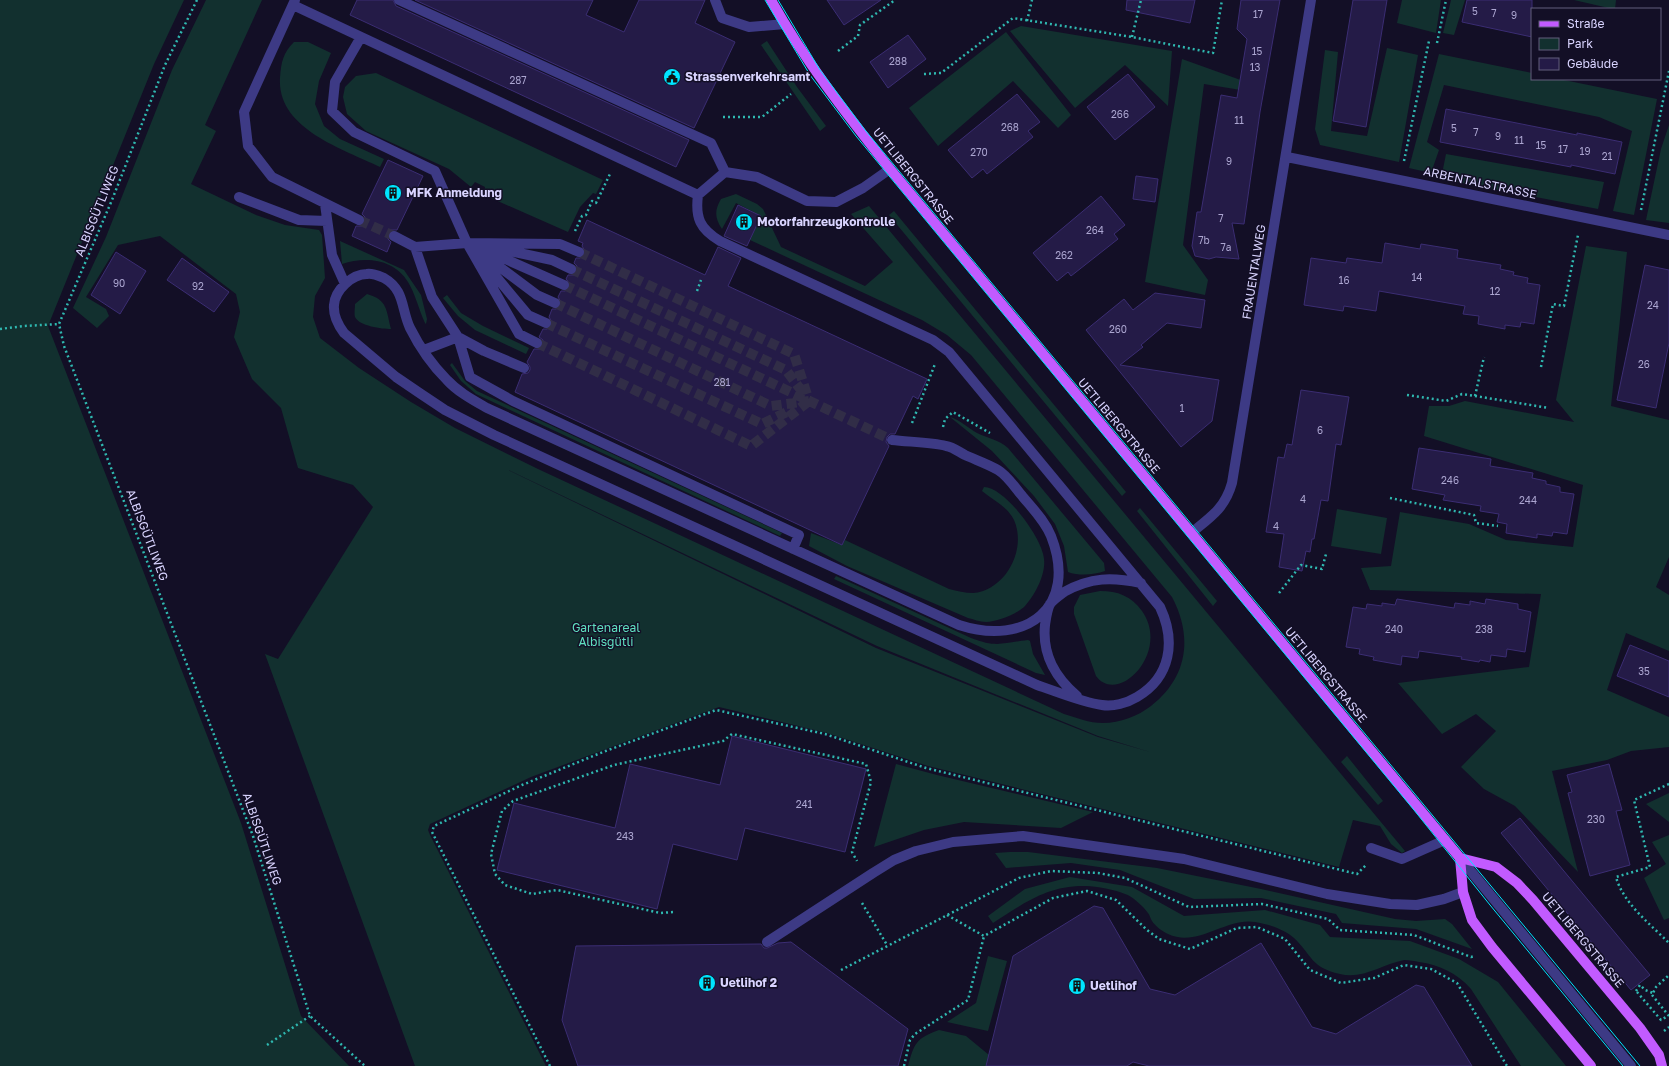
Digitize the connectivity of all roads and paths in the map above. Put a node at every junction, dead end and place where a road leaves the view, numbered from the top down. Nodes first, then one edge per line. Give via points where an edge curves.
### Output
1 (197, 0) edge
2 (399, 0) edge
3 (715, 0) edge
4 (771, 0) edge
5 (895, 0) edge
6 (1032, 0) edge
7 (1141, 0) edge
8 (1222, 0) edge
9 (1311, 0) edge
10 (1446, 0) edge
11 (294, 2) edge
12 (1027, 21) junction
13 (785, 24) junction
14 (361, 37) junction
15 (1132, 37) junction
16 (1429, 41) dead end
17 (1437, 43) dead end
18 (838, 51) dead end
19 (1669, 71) edge
20 (924, 74) dead end
21 (791, 94) dead end
22 (723, 117) dead end
23 (1287, 157) junction
24 (618, 158) junction
25 (1402, 168) dead end
26 (890, 169) junction
27 (725, 172) junction
28 (698, 195) junction
29 (239, 197) dead end
30 (325, 204) junction
31 (1642, 204) dead end
32 (359, 220) tunnel mouth
33 (327, 221) junction
34 (1579, 233) dead end
35 (1669, 235) edge
36 (394, 236) tunnel mouth
37 (467, 242) junction
38 (560, 244) junction
39 (415, 247) junction
40 (579, 252) tunnel mouth
41 (571, 269) tunnel mouth
42 (701, 280) dead end
43 (345, 284) junction
44 (564, 285) tunnel mouth
45 (697, 291) dead end
46 (555, 303) tunnel mouth
47 (546, 323) tunnel mouth
48 (59, 324) junction
49 (0, 329) edge
50 (458, 337) junction
51 (537, 343) tunnel mouth
52 (942, 347) junction
53 (424, 350) junction
54 (1484, 357) dead end
55 (1541, 367) dead end
56 (524, 368) dead end
57 (1407, 396) dead end
58 (1475, 396) junction
59 (1549, 408) dead end
60 (1013, 429) junction
61 (892, 440) tunnel mouth
62 (906, 442) junction
63 (939, 445) junction
64 (1390, 498) dead end
65 (1498, 526) dead end
66 (1191, 533) junction
67 (793, 549) junction
68 (1326, 554) dead end
69 (1141, 583) junction
70 (1279, 593) dead end
71 (1051, 603) junction
72 (1081, 699) junction
73 (1669, 784) edge
74 (1445, 840) junction
75 (1376, 850) joint
76 (1460, 858) junction
77 (853, 886) junction
78 (1463, 892) junction
79 (673, 912) dead end
80 (946, 914) junction
81 (984, 936) junction
82 (767, 942) dead end
83 (1669, 943) edge
84 (887, 946) junction
85 (1480, 953) dead end
86 (841, 970) dead end
87 (1669, 975) edge
88 (1636, 991) junction
89 (1653, 993) junction
90 (1633, 994) dead end
91 (310, 1016) junction
92 (1669, 1016) edge
93 (267, 1044) dead end
94 (365, 1066) edge
95 (550, 1066) edge
96 (904, 1066) edge
97 (1507, 1066) edge
98 (1591, 1066) edge
99 (1632, 1066) edge
100 (1662, 1066) edge

1 - 48 path, ALBISGÜTLIWEG via 165,65 112,200
2 - 27 street via 711,143
3 - 13 street via 722,18 749,27
4 - 13 main road, UETLIBERGSTRASSE
5 - 18 path via 860,25 858,36
6 - 12 path
7 - 15 path
8 - 15 path via 1213,53
9 - 23 street, FRAUENTALWEG
10 - 17 path
11 - 14 street
11 - 30 street via 244,112 248,146 272,177
12 - 15 path
12 - 20 path via 1013,18 941,73
13 - 26 main road, UETLIBERGSTRASSE via 836,102
14 - 24 street
14 - 37 street via 335,82 332,111 354,132 435,170
16 - 25 path
19 - 31 path
21 - 22 path via 762,117
23 - 35 street, ARBENTALSTRASSE
23 - 66 street, FRAUENTALWEG via 1232,483 1224,504
24 - 28 street
24 - 38 path via 596,203 592,201 572,238 565,236
26 - 27 street via 863,188 836,202 807,201 757,178
26 - 66 main road, UETLIBERGSTRASSE
27 - 28 street
28 - 52 street via 698,217 708,234 933,340
29 - 33 street via 299,220
30 - 32 street
30 - 33 street
33 - 43 street via 332,255
34 - 55 path via 1564,306 1553,304
36 - 39 street
37 - 38 street
37 - 39 street
37 - 41 street via 552,260
37 - 44 street
37 - 46 street via 537,295
37 - 47 street via 528,315
37 - 51 street via 519,334
38 - 40 street
39 - 50 street via 432,297
42 - 45 path
43 - 53 street via 351,279 367,274 384,278 392,284 398,290 410,328
43 - 72 street via 334,304 338,324 344,333 396,377 445,410 494,435 1037,685
48 - 49 path
48 - 91 path, ALBISGÜTLIWEG via 66,353 253,836
50 - 53 street
50 - 56 street
50 - 67 street via 470,377 513,401 799,535
52 - 60 street via 949,352
52 - 62 path
53 - 67 street via 447,380 487,408
54 - 58 path
57 - 58 path via 1446,401 1462,394
58 - 59 path
60 - 63 path via 998,438 954,412 945,419
60 - 69 street
61 - 62 street
62 - 63 street
63 - 71 street via 1000,471 1041,518 1051,535 1059,561 1056,594
64 - 65 path via 1474,514 1476,523
66 - 74 main road, UETLIBERGSTRASSE
67 - 71 street via 974,630 1006,631 1021,627 1043,614
68 - 70 path via 1322,569 1301,565
69 - 71 street via 1120,578 1104,578 1074,586
69 - 72 street via 1160,607 1168,629 1169,652 1162,674 1144,693 1123,703 1102,705
71 - 72 street via 1044,635 1046,652 1061,680
73 - 83 path via 1634,800 1650,867 1616,877 1619,888 1634,908
74 - 75 street via 1402,859
74 - 76 main road, UETLIBERGSTRASSE
75 - 95 path via 1357,874 926,768 825,734 716,710 522,784 434,826 432,832
76 - 78 main road
76 - 99 street, UETLIBERGSTRASSE
76 - 100 main road, UETLIBERGSTRASSE via 1496,867 1517,883 1640,1028 1658,1055
77 - 78 street via 894,860 916,851 953,842 1023,836 1184,859 1327,894 1390,904 1417,905
77 - 79 path via 858,864 852,852 871,782 866,764 732,734 723,741 614,765 513,801 502,811 491,854 495,874 505,885 532,894 557,890 660,913
77 - 82 street
77 - 84 path
78 - 98 main road via 1472,920
80 - 81 path
80 - 84 path
80 - 85 path via 1018,878 1051,872 1098,873 1125,878 1189,907 1262,904 1328,919 1340,930 1414,935 1471,957
81 - 96 path via 968,1000 915,1034 910,1040
81 - 97 path via 1053,898 1087,891 1116,900 1159,939 1190,949 1238,928 1257,927 1285,939 1310,970 1341,983 1374,978 1404,965 1431,968 1457,983
84 - 86 path
87 - 89 path
88 - 89 path via 1640,985
88 - 90 path
88 - 92 path via 1661,1020
89 - 92 path via 1654,999
91 - 93 path
91 - 94 path

